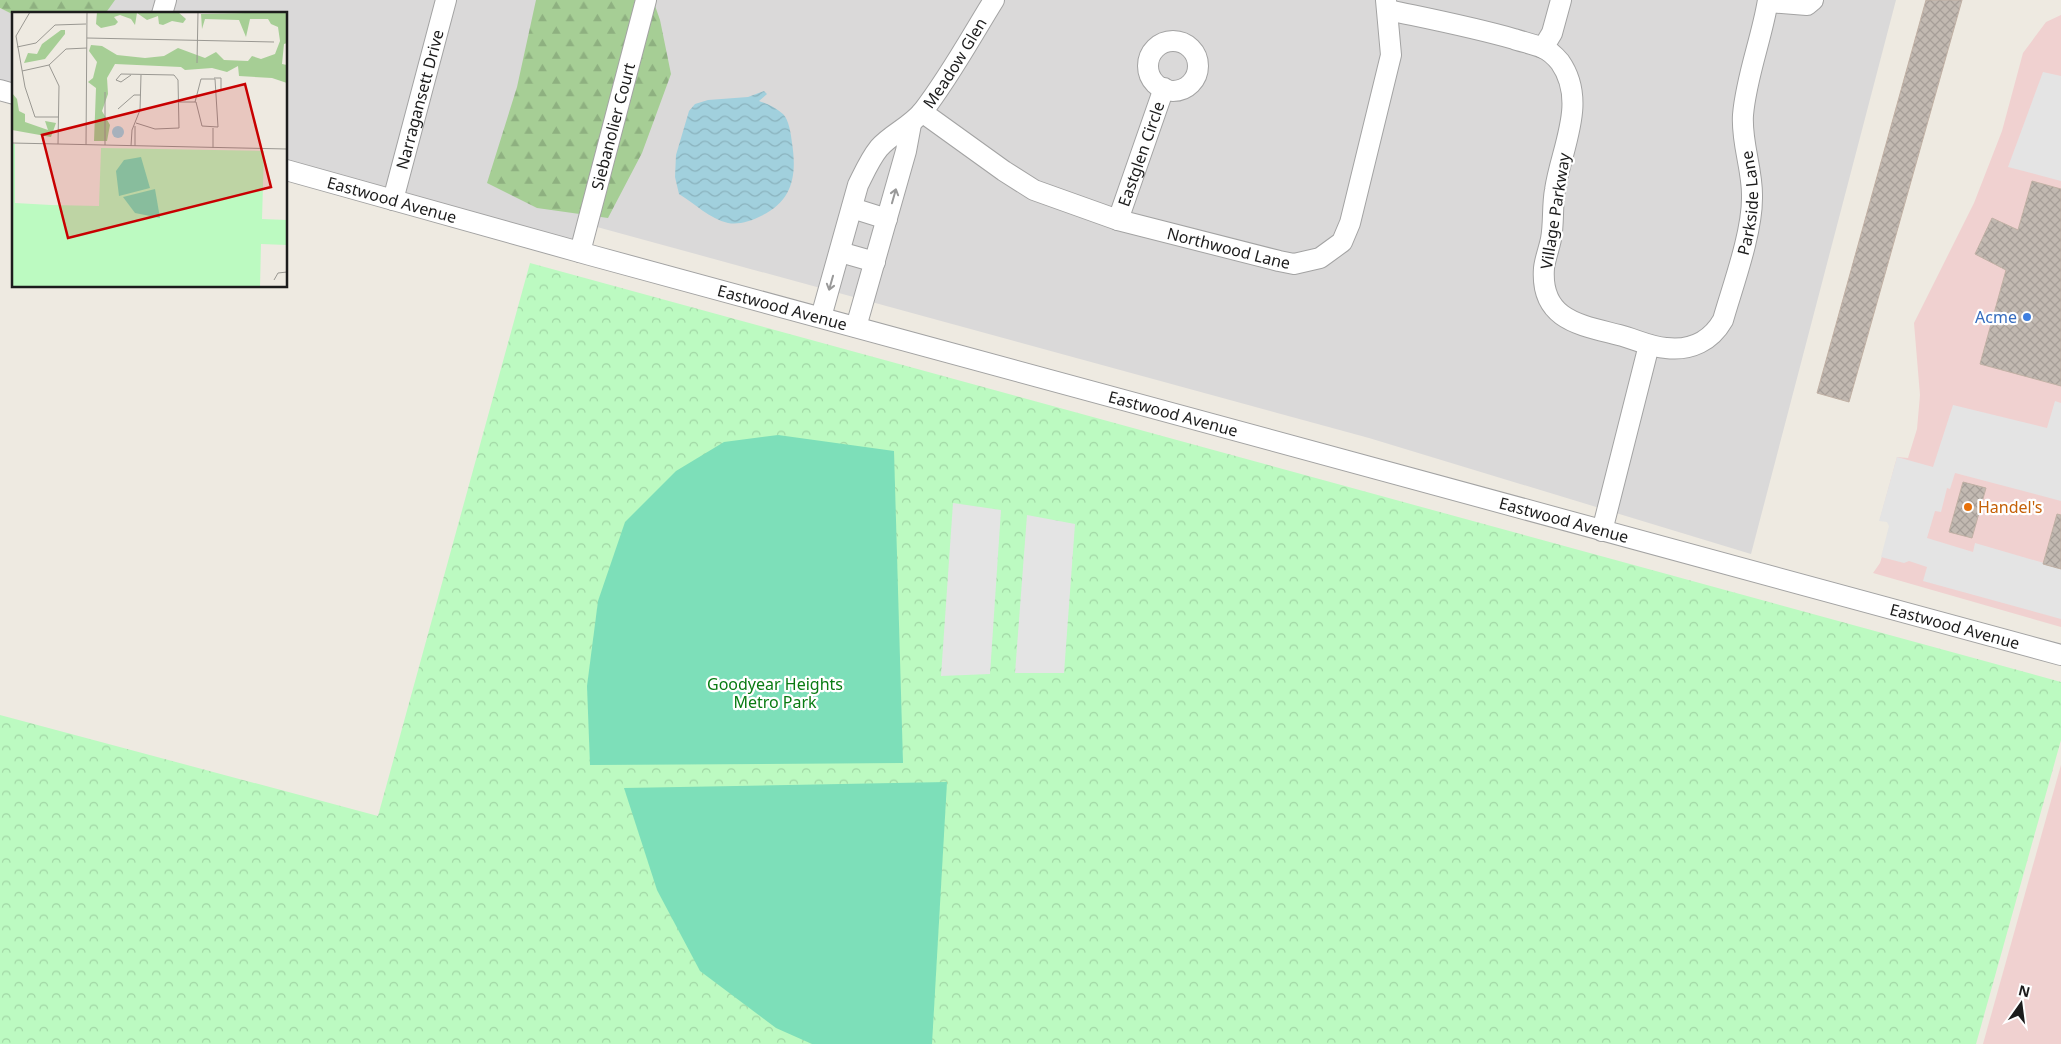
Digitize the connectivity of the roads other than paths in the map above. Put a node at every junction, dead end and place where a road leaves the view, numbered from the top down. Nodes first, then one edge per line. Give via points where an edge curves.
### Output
1 (446, 0) edge
2 (646, 0) edge
3 (994, 0) edge
4 (1561, 0) edge
5 (1813, 0) edge
6 (1768, 1) edge
7 (1387, 5) edge
8 (1543, 48) junction
9 (1164, 88) dead end
10 (917, 118) junction
11 (288, 171) edge
12 (393, 200) junction
13 (852, 208) junction
14 (887, 219) junction
15 (1118, 220) junction
16 (580, 252) junction
17 (840, 252) junction
18 (875, 262) junction
19 (821, 317) junction
20 (856, 327) junction
21 (1649, 345) junction
22 (1602, 531) junction
23 (2061, 655) edge

1 - 12 street, Narragansett Drive
2 - 16 street, Siebanolier Court
3 - 10 street, Meadow Glen via 949,75
4 - 8 street via 1552,33
5 - 6 street via 1807,5
6 - 21 street, Parkside Lane via 1743,114 1752,201 1748,228 1723,320 1711,337 1693,346 1675,349
7 - 8 street, Village Parkway
7 - 15 street, Northwood Lane via 1391,55 1350,223 1342,242 1320,258 1294,264
8 - 21 street, Village Parkway via 1560,63 1574,100 1558,169 1552,236 1544,268 1548,298 1567,320
9 - 15 street, Eastglen Circle
10 - 13 street, Meadow Glen via 880,147 861,179
14 -> 10 street, Meadow Glen
10 - 15 street, Northwood Lane via 1034,190
11 - 12 street, Eastwood Avenue
12 - 16 street, Eastwood Avenue
13 - 14 street
13 - 17 street, Meadow Glen
14 - 18 street, Meadow Glen
16 - 19 street, Eastwood Avenue
17 - 18 street
17 -> 19 street, Meadow Glen
18 - 20 street, Meadow Glen
19 - 20 street, Eastwood Avenue
20 - 22 street, Eastwood Avenue
21 - 22 street
22 - 23 street, Eastwood Avenue

